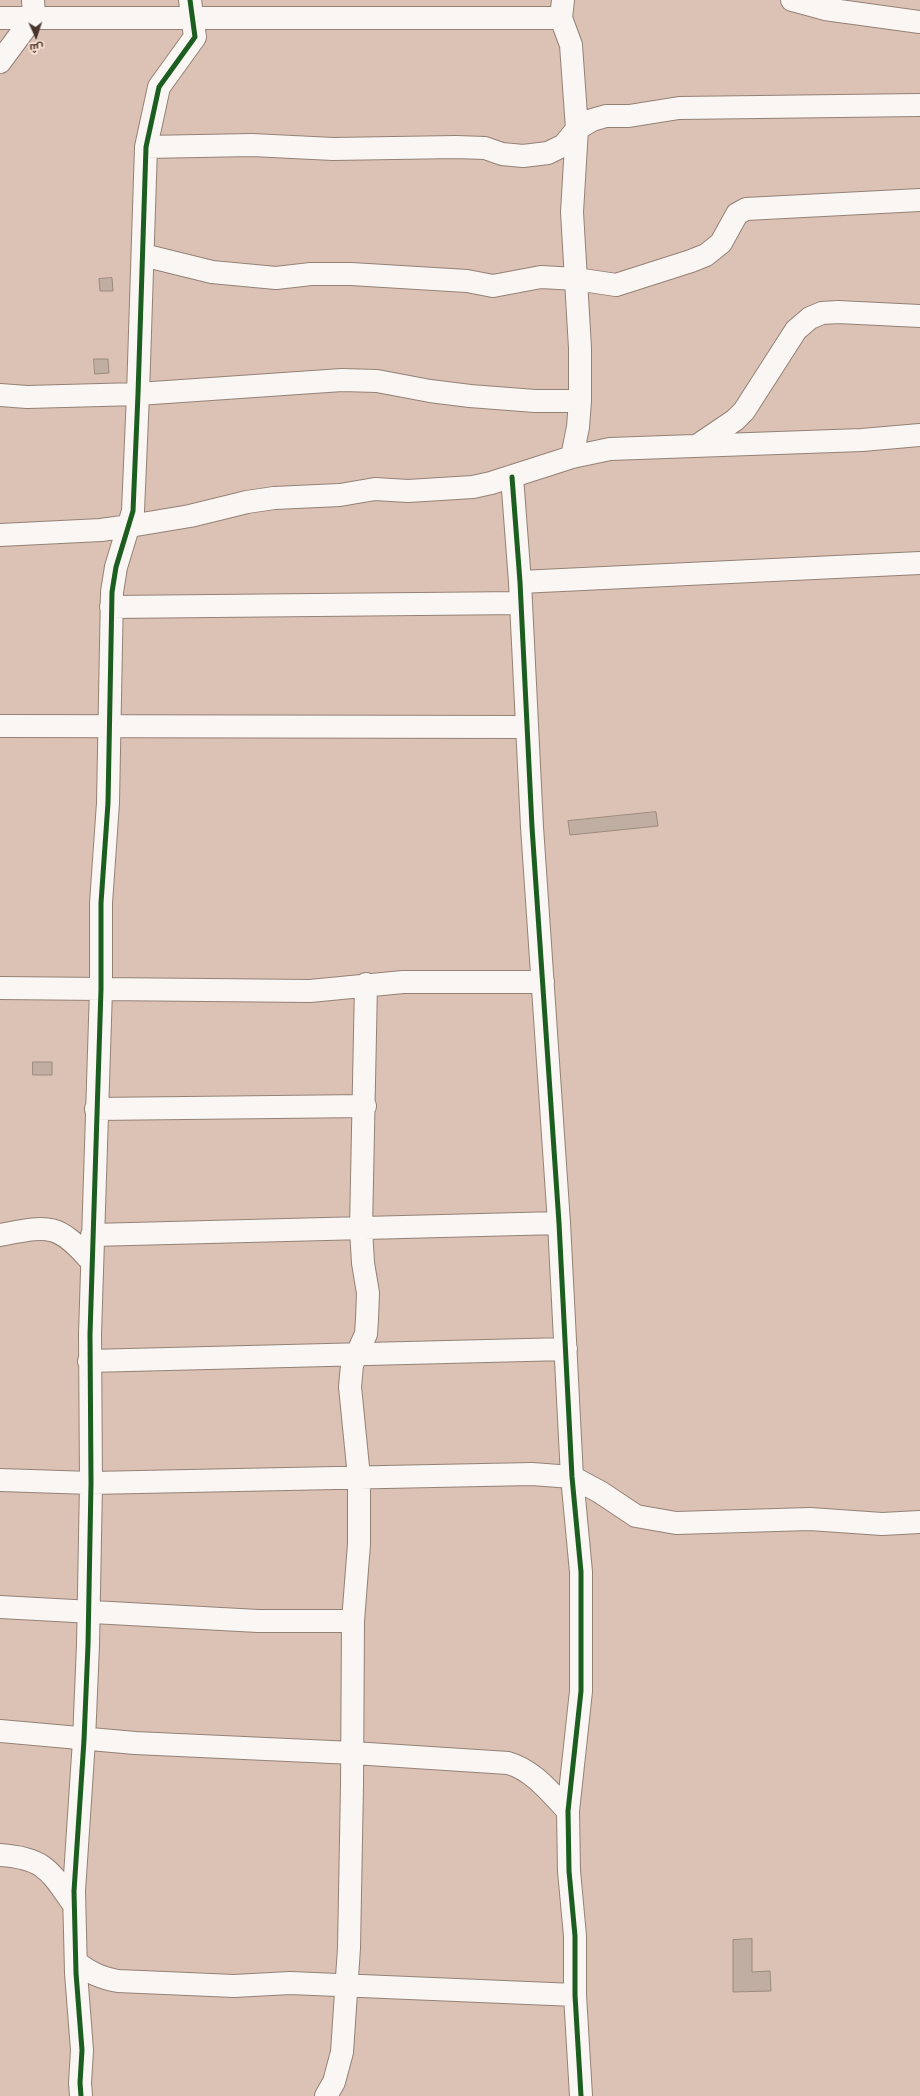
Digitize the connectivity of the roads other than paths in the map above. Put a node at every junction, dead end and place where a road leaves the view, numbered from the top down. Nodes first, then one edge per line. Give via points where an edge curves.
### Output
1 (792, 0) edge
2 (33, 9) edge
3 (191, 9) edge
4 (562, 9) edge
5 (0, 18) edge
6 (920, 22) edge
7 (0, 62) edge
8 (920, 105) edge
9 (577, 128) junction
10 (146, 147) junction
11 (920, 200) edge
12 (143, 255) junction
13 (576, 279) junction
14 (920, 316) edge
15 (138, 394) junction
16 (0, 395) edge
17 (580, 401) junction
18 (920, 435) edge
19 (698, 445) junction
20 (572, 457) junction
21 (512, 477) junction
22 (130, 526) junction
23 (0, 535) edge
24 (920, 563) edge
25 (520, 593) junction
26 (111, 607) junction
27 (109, 725) junction
28 (0, 726) edge
29 (527, 727) junction
30 (543, 982) junction
31 (366, 984) junction
32 (0, 988) edge
33 (101, 989) junction
34 (365, 1106) junction
35 (96, 1109) junction
36 (559, 1223) junction
37 (361, 1229) junction
38 (0, 1235) edge
39 (92, 1236) junction
40 (91, 1261) junction
41 (566, 1349) junction
42 (358, 1354) junction
43 (89, 1361) junction
44 (359, 1477) junction
45 (572, 1477) junction
46 (0, 1480) edge
47 (91, 1483) junction
48 (920, 1522) edge
49 (0, 1607) edge
50 (89, 1612) junction
51 (353, 1621) junction
52 (0, 1731) edge
53 (84, 1740) junction
54 (353, 1753) junction
55 (568, 1810) junction
56 (0, 1855) edge
57 (74, 1905) junction
58 (76, 1962) junction
59 (346, 1986) junction
60 (575, 1995) junction
61 (81, 2096) edge
62 (326, 2096) edge
63 (581, 2096) edge

1 - 6 street via 825,9
2 - 3 street
2 - 5 street
2 - 7 street
3 - 4 street
3 - 10 street via 195,36 159,87
4 - 9 street via 571,45
8 - 9 street via 679,108 629,116 606,116
9 - 10 street via 564,145 548,153 522,156 502,154 485,148 456,147
9 - 13 street via 572,212
10 - 12 street
11 - 13 street via 746,209 737,214 721,243 706,255 616,285
12 - 13 street via 212,272 276,278 311,274 351,274 467,281 493,286 541,277
12 - 15 street
13 - 17 street
14 - 19 street via 838,312 822,313 810,318 796,330 744,411
15 - 16 street via 27,397
15 - 17 street via 363,380 470,396 535,401
15 - 22 street
17 - 20 street
18 - 19 street via 862,440
19 - 20 street via 610,449
20 - 21 street
21 - 22 street via 452,489 375,489 267,499
21 - 25 street
22 - 23 street
22 - 26 street via 116,567
24 - 25 street
25 - 26 street
25 - 29 street
26 - 27 street
27 - 28 street
27 - 29 street
27 - 33 street via 108,803 101,903
29 - 30 street
30 - 31 street
30 - 36 street
31 - 33 street via 310,991
31 - 34 street
32 - 33 street
33 - 35 street
34 - 35 street
34 - 37 street
35 - 39 street
36 - 37 street
36 - 41 street
37 - 39 street
37 - 42 street via 368,1293 366,1334
38 - 40 street via 37,1228 57,1231 70,1238
39 - 40 street
40 - 43 street
41 - 42 street
41 - 45 street
42 - 43 street
42 - 44 street via 352,1365 350,1388
43 - 47 street
44 - 45 street via 532,1474
44 - 47 street
44 - 51 street via 359,1544
45 - 48 street via 636,1516 676,1523 810,1519 882,1524
45 - 55 street via 581,1572 581,1675
46 - 47 street
47 - 50 street
49 - 50 street
50 - 51 street via 258,1621
50 - 53 street
51 - 54 street
52 - 53 street
53 - 54 street
53 - 57 street
54 - 55 street via 508,1762 531,1774
54 - 59 street
55 - 60 street via 569,1870 575,1936
56 - 57 street via 33,1860 45,1866
57 - 58 street
58 - 59 street via 101,1978 118,1981 234,1986 290,1983
58 - 61 street via 82,2050
59 - 60 street
59 - 62 street via 342,2052 334,2082
60 - 63 street

